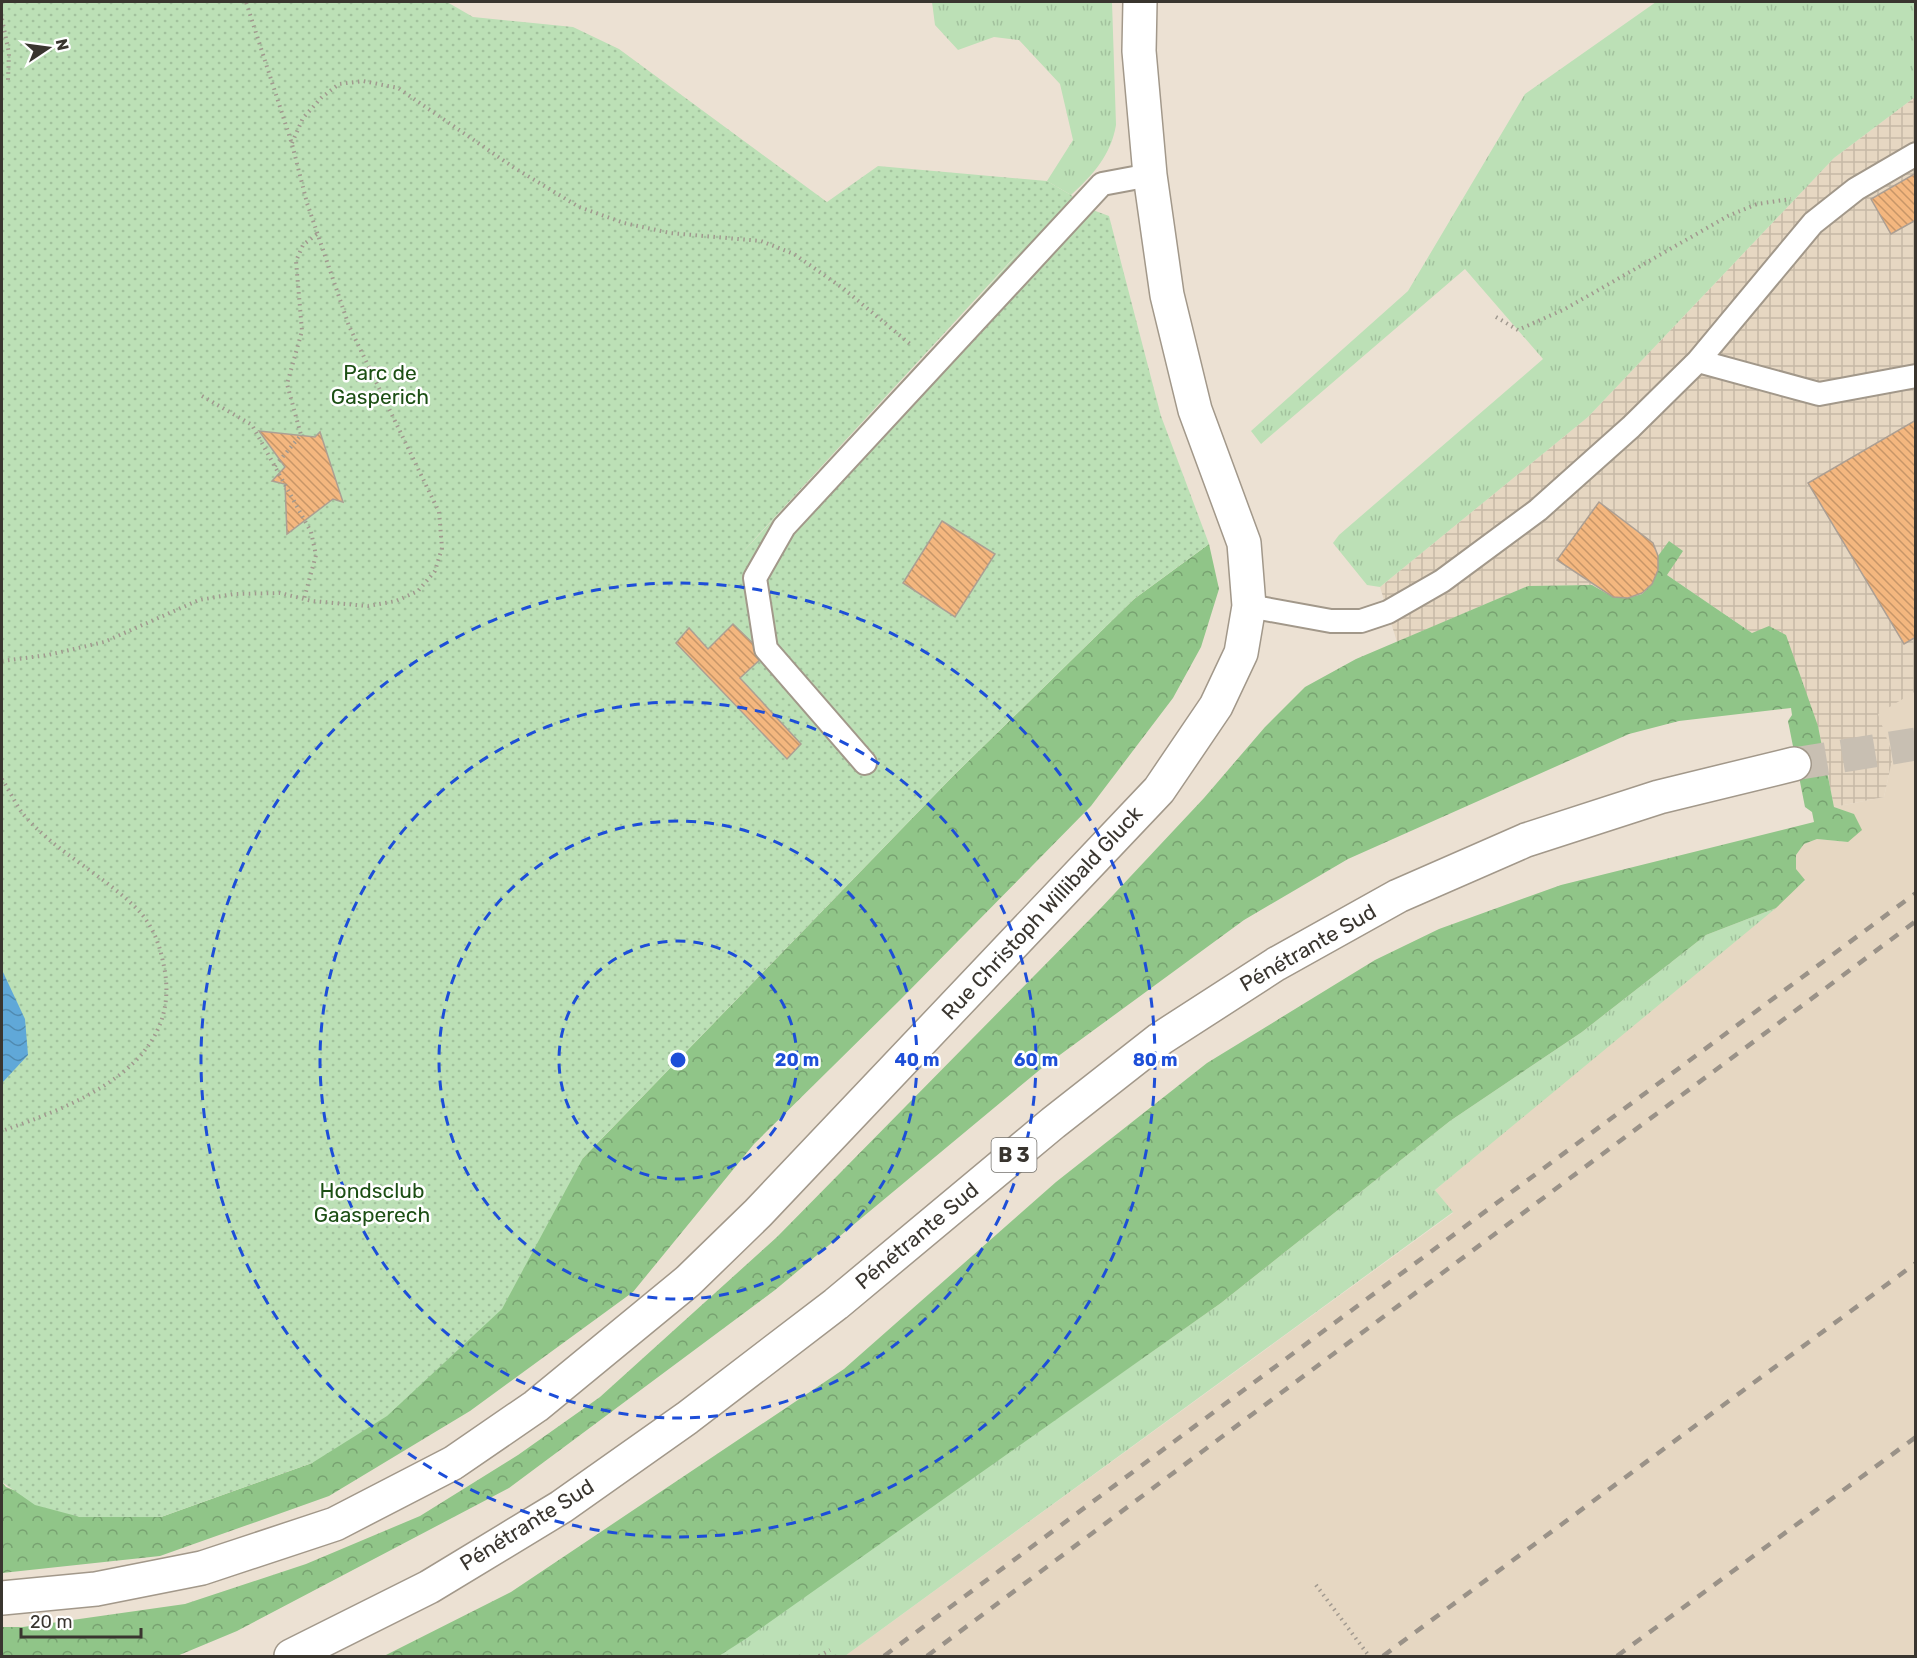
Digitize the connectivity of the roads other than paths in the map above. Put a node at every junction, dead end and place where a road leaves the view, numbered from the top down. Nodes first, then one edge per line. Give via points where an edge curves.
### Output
1 (1140, 2) edge
2 (1916, 154) edge
3 (1150, 176) junction
4 (1698, 361) junction
5 (1916, 376) edge
6 (1249, 606) junction
7 (865, 763) dead end
8 (1794, 764) tunnel mouth
9 (2, 1598) edge
10 (291, 1656) edge

1 - 3 main road, Rue Christoph Willibald Gluck via 1139,51
2 - 4 lane via 1856,189 1812,223
3 - 6 main road, Rue Christoph Willibald Gluck via 1167,295 1196,410 1244,543
3 - 7 lane via 1102,184 784,527 755,578 766,650
4 - 5 lane via 1819,394
4 - 6 lane via 1538,510 1414,599 1361,621 1331,621
6 - 9 main road, Rue Christoph Willibald Gluck via 1241,653 1216,706 1159,790 758,1213 688,1281 536,1406 453,1463 335,1524 202,1568 96,1589
8 - 10 main road, Pénétrante Sud / B 3 via 1659,797 1526,840 1398,896 1276,964 1160,1039 836,1304 687,1419 561,1506 429,1587

